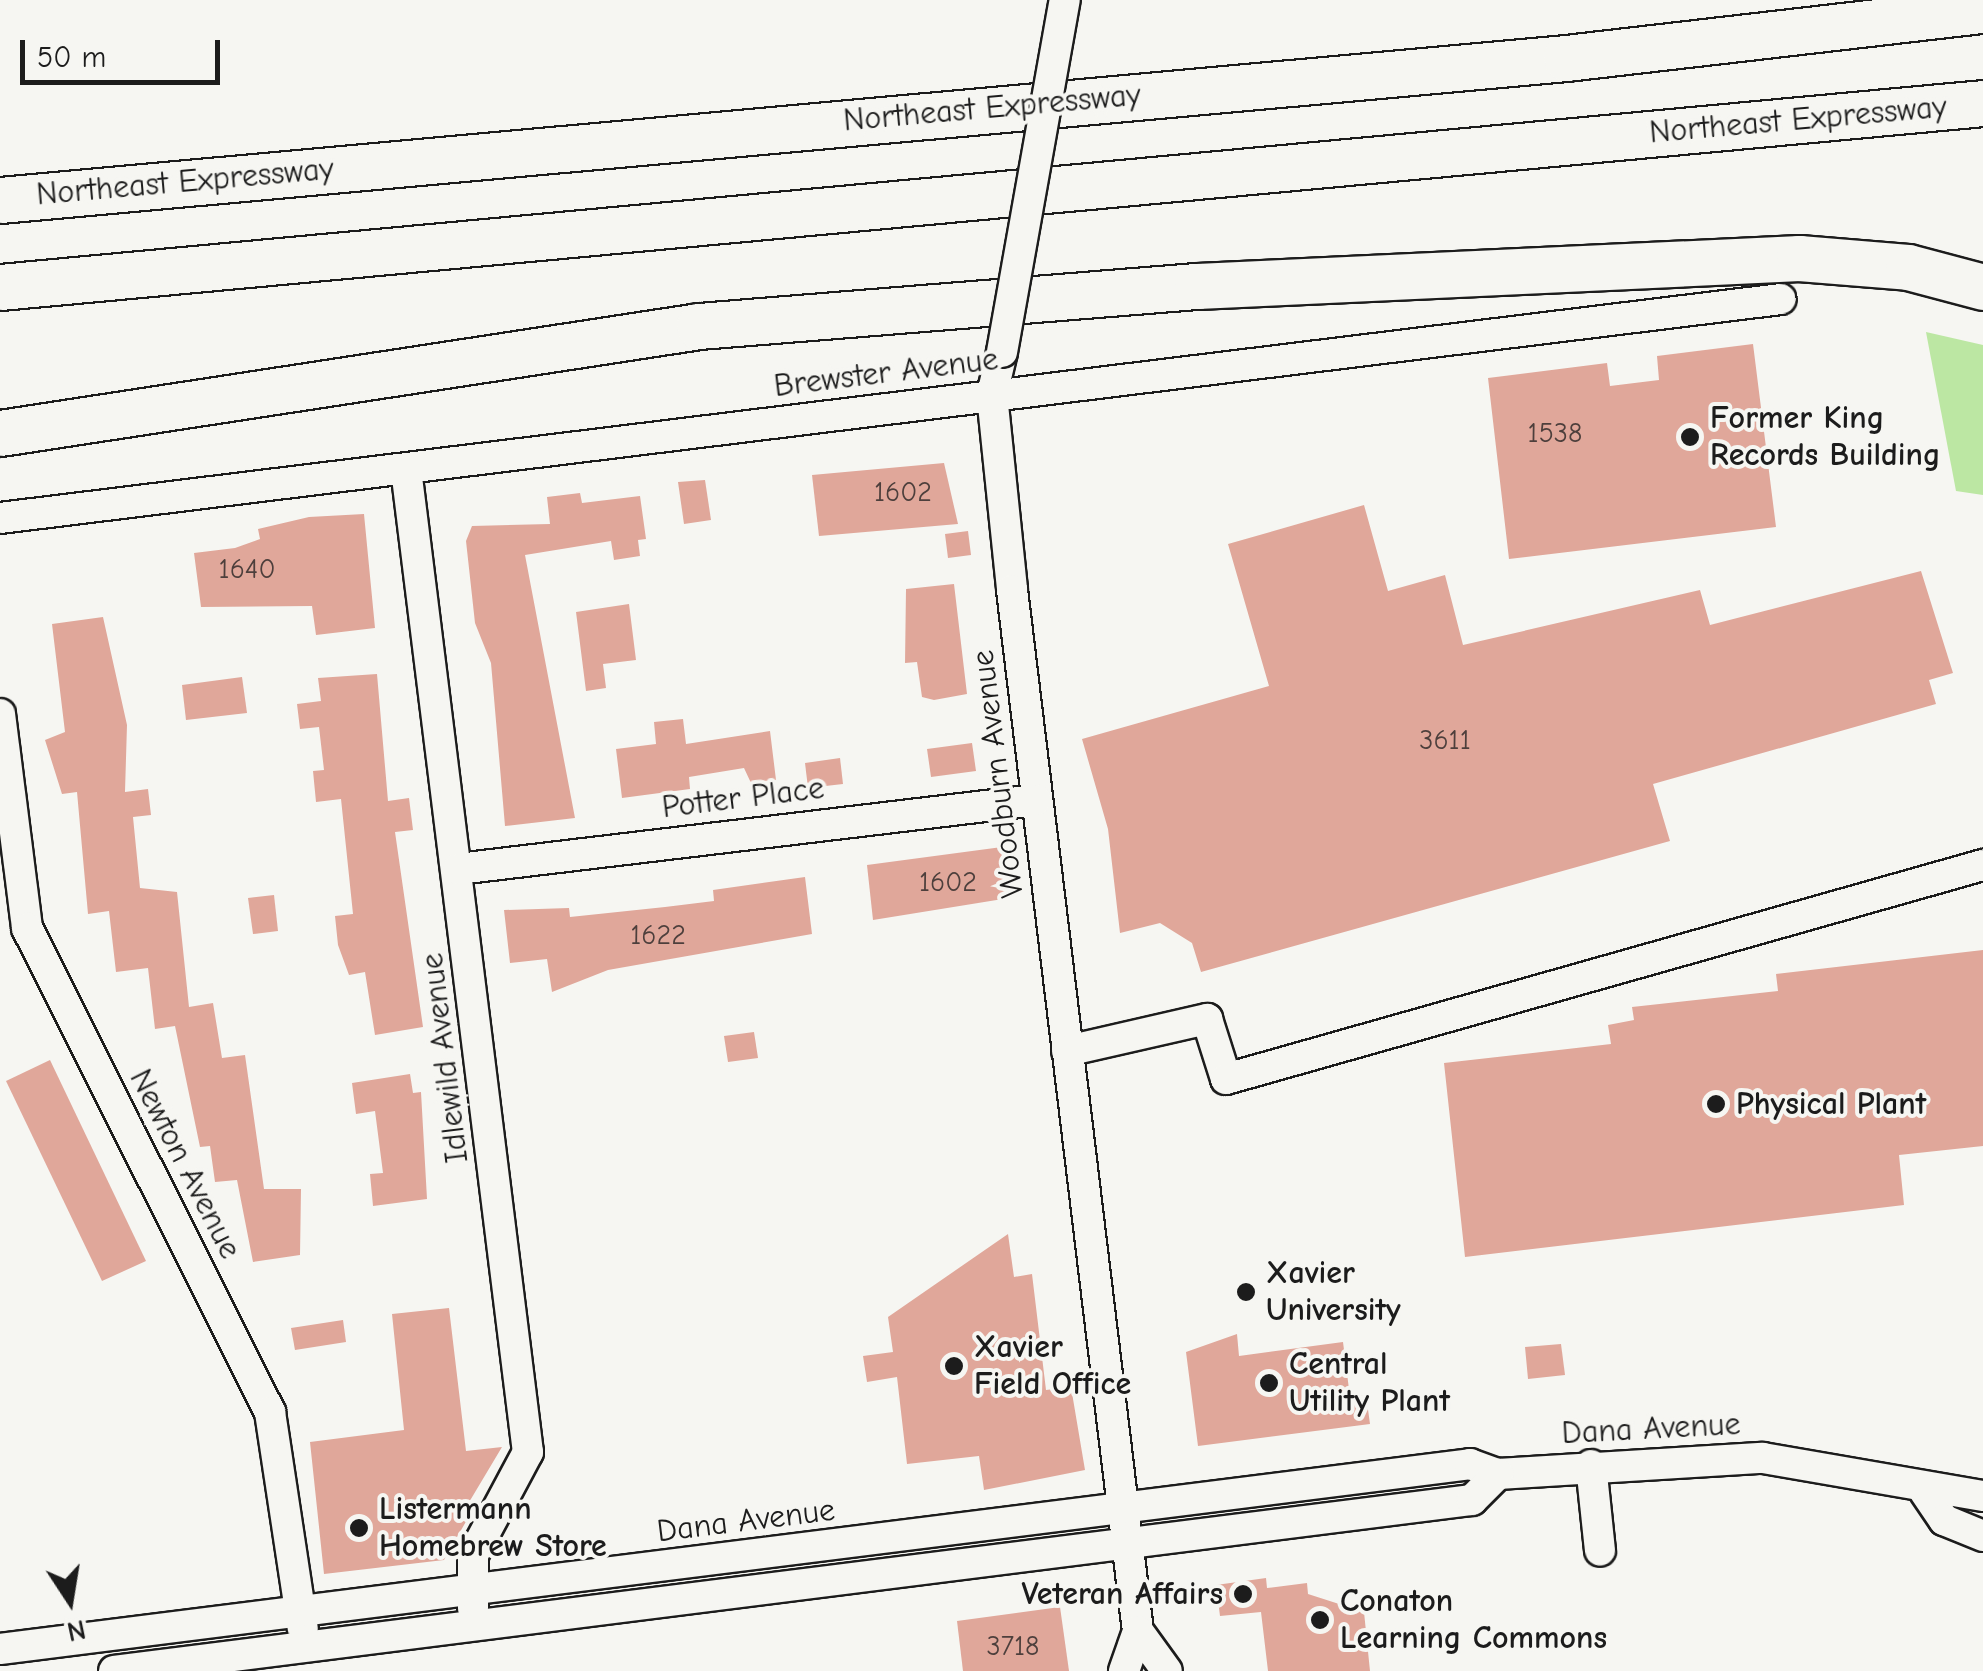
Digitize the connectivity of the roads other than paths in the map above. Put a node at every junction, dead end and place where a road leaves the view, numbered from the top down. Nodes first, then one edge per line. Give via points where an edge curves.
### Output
1 (1065, 0) edge
2 (1983, 10) edge
3 (1983, 103) edge
4 (0, 200) edge
5 (0, 287) edge
6 (1983, 287) edge
7 (1781, 298) dead end
8 (992, 395) junction
9 (0, 433) edge
10 (406, 469) junction
11 (0, 518) edge
12 (0, 714) edge
13 (1036, 800) junction
14 (1983, 866) edge
15 (458, 868) junction
16 (1067, 1051) junction
17 (1591, 1465) junction
18 (1498, 1474) junction
19 (1925, 1492) junction
20 (1983, 1496) edge
21 (1123, 1506) junction
22 (1983, 1536) edge
23 (1128, 1543) junction
24 (1600, 1551) dead end
25 (471, 1589) junction
26 (300, 1612) junction
27 (475, 1626) junction
28 (1138, 1631) junction
29 (305, 1648) junction
30 (0, 1649) edge
31 (114, 1671) edge
32 (1124, 1671) edge
33 (1166, 1671) edge

1 - 8 street, Woodburn Avenue, bridge
2 - 4 highway, Northeast Expressway via 1566,58
3 - 5 highway, Northeast Expressway
6 - 9 highway via 1908,267 1799,258 1197,286 699,326
7 - 8 street, Brewster Avenue
8 - 10 street, Brewster Avenue
8 - 13 street, Woodburn Avenue
10 - 11 street, Brewster Avenue
10 - 15 street, Idlewild Avenue
12 - 26 street, Newton Avenue via 27,928 270,1412
13 - 15 street, Potter Place
13 - 16 street, Woodburn Avenue
14 - 16 street via 1226,1079 1207,1019
15 - 25 street, Idlewild Avenue via 528,1452 473,1555
16 - 21 street, Woodburn Avenue
17 - 18 street, Dana Avenue
17 - 19 street, Dana Avenue via 1763,1458
17 - 24 street
18 - 21 street, Dana Avenue via 1470,1464
18 - 23 street, Dana Avenue via 1472,1500
19 - 20 street, Dana Avenue
19 - 22 street via 1944,1520
21 - 23 street, Woodburn Avenue
21 - 25 street, Dana Avenue
23 - 27 street, Dana Avenue
23 - 28 street, Woodburn Avenue
25 - 26 street, Dana Avenue
25 - 27 street, Idlewild Avenue
26 - 29 street, Newton Avenue
26 - 30 street, Dana Avenue
27 - 29 street, Dana Avenue
28 - 32 street
28 - 33 street
29 - 31 street, Dana Avenue

